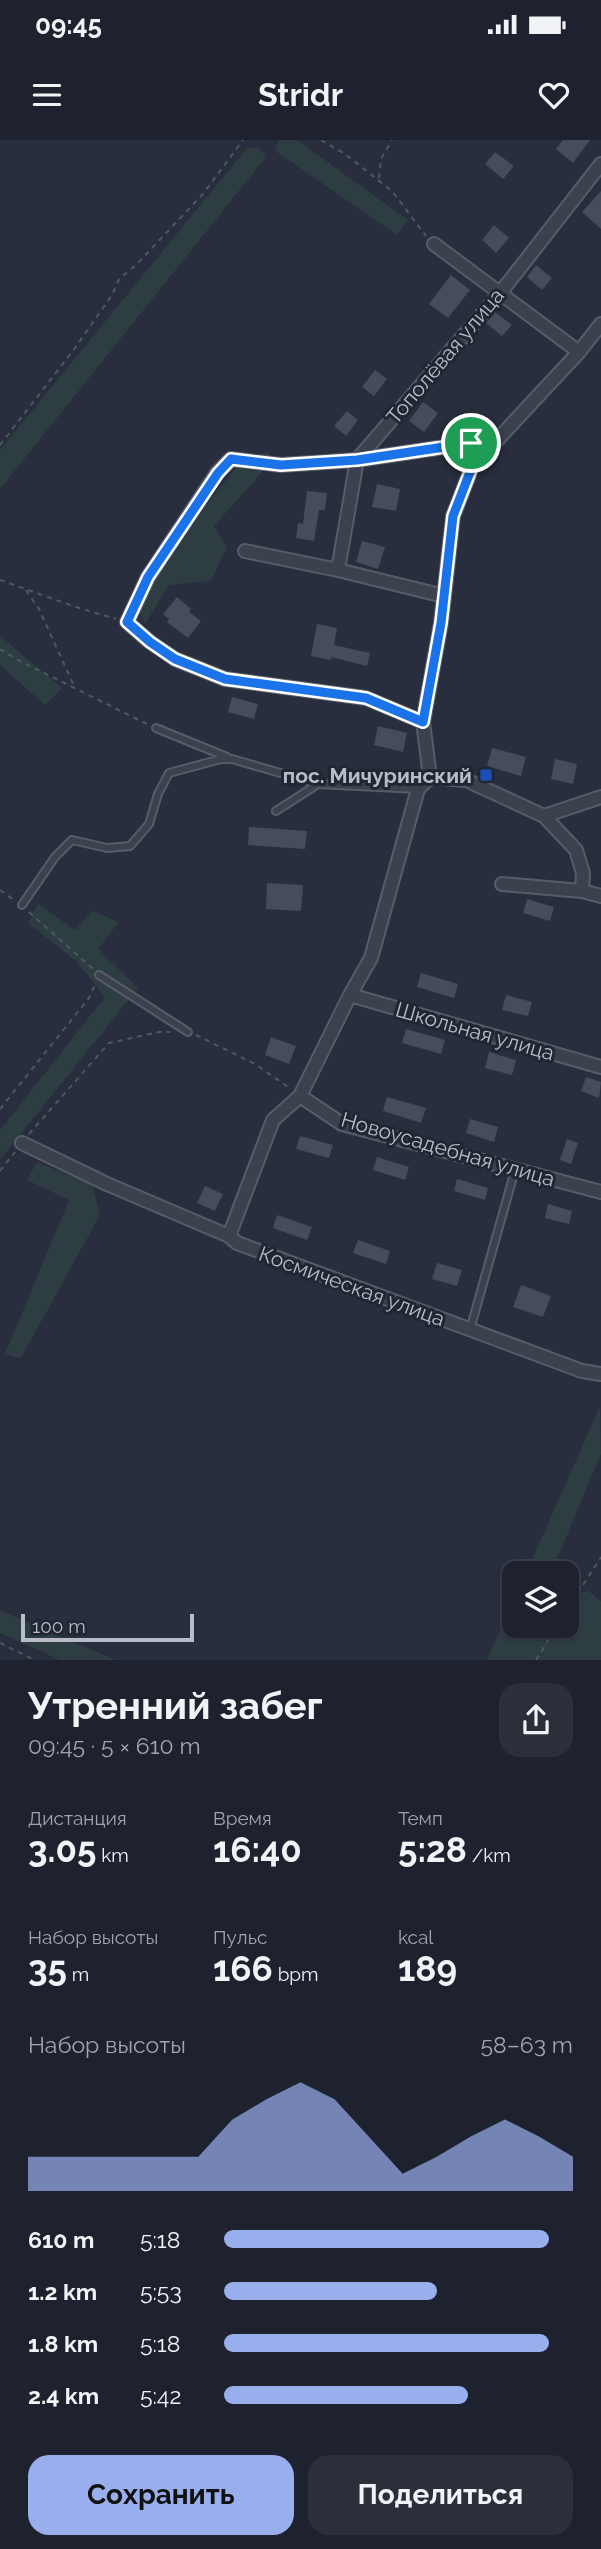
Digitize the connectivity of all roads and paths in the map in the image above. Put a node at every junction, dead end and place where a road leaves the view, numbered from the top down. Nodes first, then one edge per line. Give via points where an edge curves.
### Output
1 (243, 140) edge
2 (321, 140) edge
3 (391, 140) edge
4 (601, 164) edge
5 (378, 180) junction
6 (434, 244) joint
7 (501, 292) junction
8 (601, 324) edge
9 (579, 352) junction
10 (0, 445) edge
11 (487, 451) junction
12 (357, 460) junction
13 (245, 551) dead end
14 (338, 570) junction
15 (0, 580) edge
16 (25, 589) junction
17 (444, 596) junction
18 (127, 622) junction
19 (0, 649) edge
20 (75, 688) junction
21 (423, 722) junction
22 (156, 728) joint
23 (232, 759) junction
24 (430, 777) junction
25 (318, 784) junction
26 (418, 789) junction
27 (601, 797) edge
28 (276, 811) dead end
29 (544, 816) junction
30 (502, 884) dead end
31 (0, 890) edge
32 (582, 891) junction
33 (601, 896) edge
34 (22, 905) junction
35 (99, 975) junction
36 (350, 995) junction
37 (188, 1032) junction
38 (601, 1067) edge
39 (300, 1096) junction
40 (0, 1109) edge
41 (22, 1143) junction
42 (515, 1168) junction
43 (0, 1171) edge
44 (601, 1192) edge
45 (229, 1236) junction
46 (470, 1330) junction
47 (601, 1374) edge
48 (601, 1557) edge
49 (579, 1591) edge
50 (550, 1638) edge
51 (0, 1643) edge
52 (35, 1660) edge
53 (536, 1660) edge

1 - 10 path via 202,194 119,279 75,348
2 - 5 path
3 - 5 path via 381,159
4 - 7 street, Тополёвая улица
5 - 6 path
6 - 7 street
7 - 9 street
7 - 12 street, Тополёвая улица
8 - 9 street
9 - 11 street
11 - 12 street via 471,443
11 - 17 street via 472,467 453,516
12 - 14 street
12 - 18 street via 281,465 231,459 148,577
13 - 14 street
14 - 17 street
15 - 16 path
16 - 18 path
16 - 20 path
17 - 21 street
18 - 21 street via 175,659 225,679 366,698
19 - 20 path
20 - 22 path
21 - 24 street
22 - 23 lane
23 - 25 lane
23 - 34 lane via 169,774 149,824 130,846 107,848 72,840
24 - 26 street
24 - 29 street via 466,780
25 - 26 lane
25 - 28 lane
26 - 36 street via 371,958
27 - 29 street
29 - 32 street via 576,850 583,873
30 - 32 street
31 - 34 path
32 - 33 street
34 - 35 path
35 - 37 lane
35 - 40 path via 89,998
36 - 38 street, Школьная улица
36 - 39 street
37 - 39 path via 256,1064
37 - 41 path via 159,1032 109,1043
39 - 42 street, Новоусадебная улица via 342,1124
39 - 45 street via 273,1120
41 - 43 path
41 - 45 street, Космическая улица
42 - 44 street, Новоусадебная улица
42 - 46 lane
45 - 46 street, Космическая улица via 237,1243
46 - 47 street, Космическая улица
48 - 49 path
50 - 53 path
51 - 52 path

